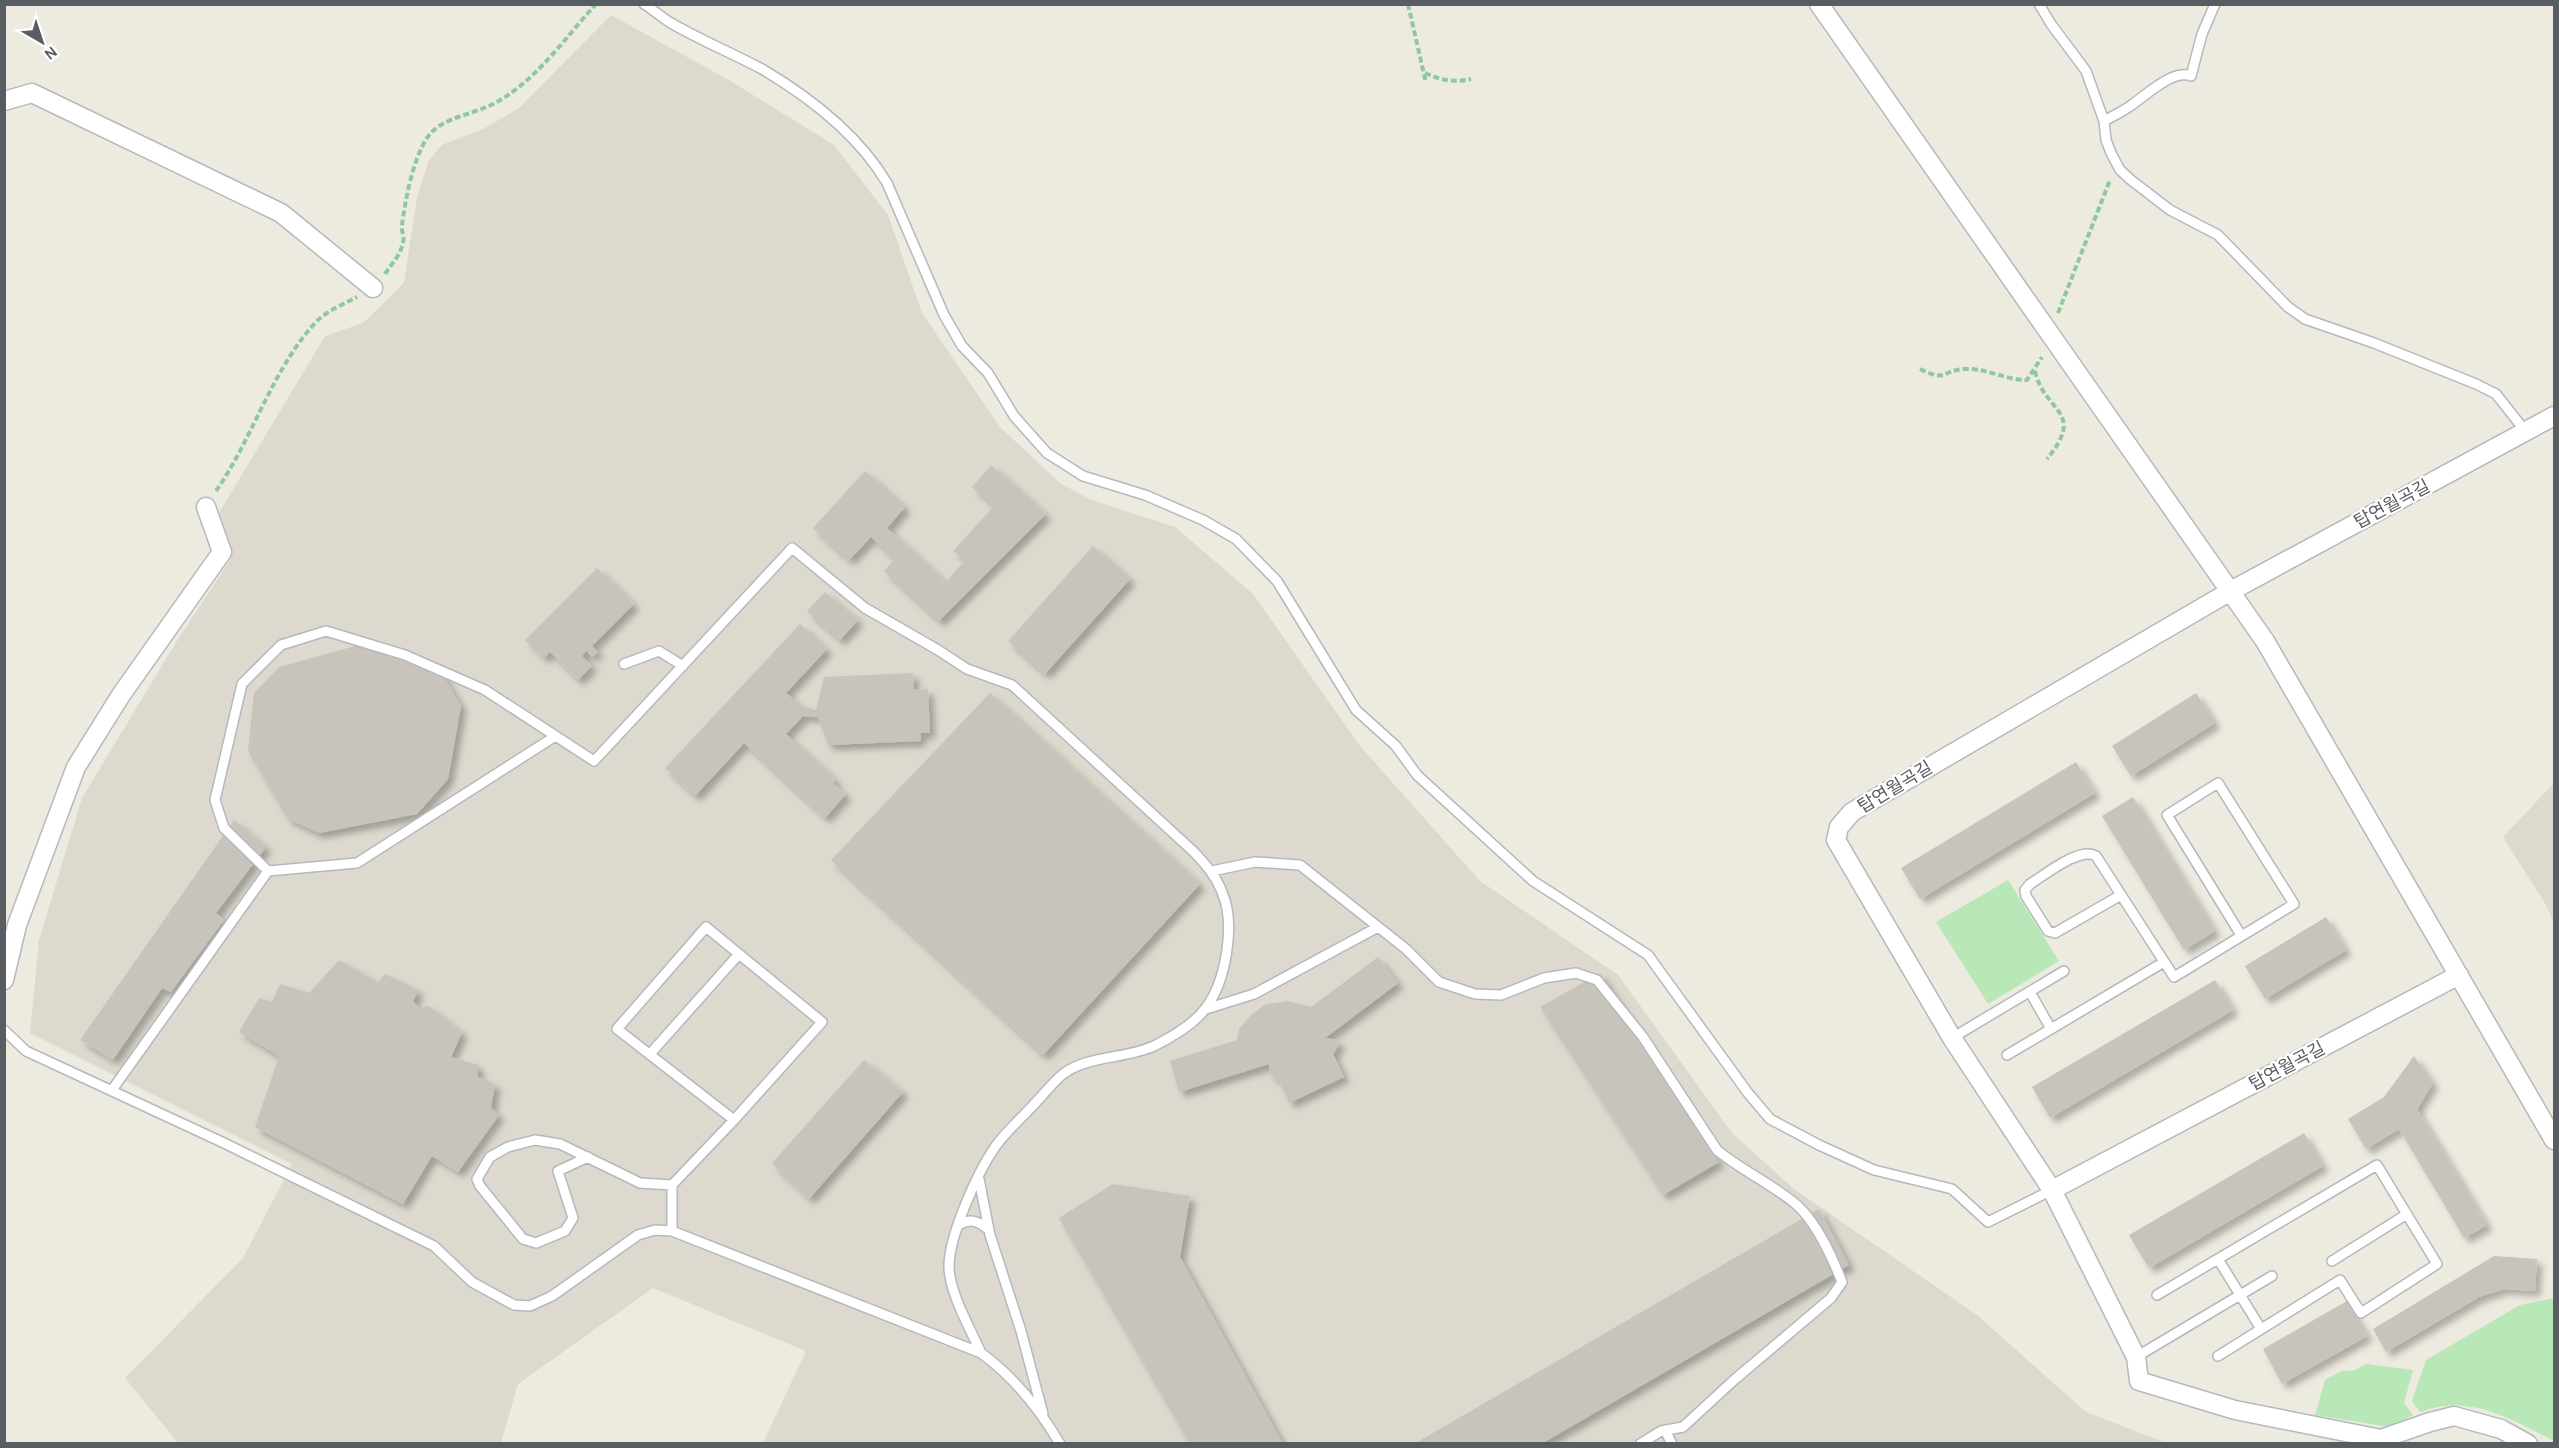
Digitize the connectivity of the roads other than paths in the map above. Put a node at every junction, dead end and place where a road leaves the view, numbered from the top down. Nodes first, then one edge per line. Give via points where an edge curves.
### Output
1 (644, 4) edge
2 (1819, 4) edge
3 (2039, 4) edge
4 (2215, 4) edge
5 (4, 101) edge
6 (2104, 121) junction
7 (373, 288) road end
8 (2554, 416) edge
9 (2526, 432) junction
10 (206, 507) road end
11 (2229, 592) junction
12 (624, 663) dead end
13 (683, 666) junction
14 (554, 737) junction
15 (268, 871) junction
16 (1212, 871) junction
17 (2121, 895) junction
18 (1378, 927) junction
19 (2241, 935) junction
20 (739, 954) junction
21 (2164, 962) junction
22 (2064, 971) dead end
23 (2459, 975) junction
24 (4, 980) edge
25 (2030, 992) junction
26 (1206, 1009) junction
27 (2051, 1029) junction
28 (4, 1030) edge
29 (1952, 1038) junction
30 (650, 1054) junction
31 (2007, 1055) dead end
32 (112, 1090) junction
33 (734, 1120) junction
34 (2554, 1140) edge
35 (588, 1157) junction
36 (978, 1176) junction
37 (672, 1185) junction
38 (2052, 1190) junction
39 (2407, 1214) junction
40 (959, 1225) junction
41 (988, 1229) junction
42 (672, 1231) junction
43 (2218, 1259) junction
44 (2332, 1261) dead end
45 (2272, 1276) dead end
46 (2240, 1294) junction
47 (2157, 1295) dead end
48 (2261, 1329) junction
49 (981, 1353) junction
50 (2218, 1356) dead end
51 (2136, 1357) junction
52 (1044, 1417) junction
53 (1665, 1430) junction
54 (2342, 1437) edge
55 (2405, 1438) edge
56 (1060, 1443) edge
57 (1640, 1443) edge
58 (1672, 1443) edge
59 (2528, 1443) edge

1 - 38 lane via 669,23 762,69 842,127 876,164 887,183 944,315 962,346 988,373 1014,416 1047,453 1083,476 1145,495 1236,539 1277,581 1356,710 1396,746 1417,775 1533,880 1648,955 1770,1119 1874,1170 1952,1189 1988,1222
2 - 11 street
3 - 6 lane via 2086,70
4 - 6 lane via 2190,76 2176,77 2154,87
5 - 7 street via 32,93 282,213
6 - 9 lane via 2106,140 2120,170 2170,210 2218,235 2305,320 2374,343 2496,394
8 - 9 street, 탑연월곡길
9 - 11 street, 탑연월곡길
10 - 24 street via 222,552 120,695 76,767 17,925
11 - 23 street via 2265,641
11 - 29 street, 탑연월곡길 via 1852,812 1839,827 1836,840 1841,852
12 - 13 lane via 659,651
13 - 14 lane via 594,761
13 - 16 lane via 792,548 866,608 967,669 1012,685
14 - 15 lane via 357,862
14 - 15 lane via 485,690 405,655 326,631 281,645 242,684 215,800 224,828
15 - 32 lane
16 - 18 lane via 1255,862 1300,865
16 - 26 lane via 1224,894 1228,949 1218,985
17 - 17 lane via 2096,856 2090,853 2079,854 2025,890 2048,931 2055,933
17 - 21 lane
18 - 26 lane via 1254,994
18 - 53 lane via 1439,982 1475,994 1501,995 1544,978 1576,973 1597,980 1643,1037 1718,1150 1798,1206 1813,1224 1842,1282 1831,1298 1683,1427
19 - 19 lane via 2294,904 2218,783 2167,815
19 - 21 lane via 2174,977
20 - 30 lane
20 - 30 lane via 706,927 617,1029
20 - 33 lane via 822,1022
21 - 27 lane
22 - 25 lane
23 - 34 street
23 - 38 street, 탑연월곡길
25 - 27 lane
25 - 29 lane
26 - 36 lane via 1192,1023 1152,1047 1080,1065 1063,1074 996,1147
27 - 31 lane
28 - 32 lane via 26,1051
29 - 38 street, 탑연월곡길
30 - 33 lane
32 - 42 lane via 434,1246 472,1282 514,1305 530,1306 552,1296 638,1235
33 - 37 lane
35 - 35 lane via 560,1143 535,1140 489,1157 477,1179 522,1239 536,1243 565,1231 573,1218 558,1171
35 - 37 lane via 640,1183
36 - 40 lane
36 - 41 lane
37 - 42 lane
38 - 51 street, 탑연월곡길
39 - 43 lane via 2377,1166
39 - 44 lane
39 - 48 lane via 2437,1264 2361,1312 2340,1280
40 - 41 lane via 973,1220
40 - 49 lane via 950,1248 949,1271
41 - 52 lane
42 - 49 lane
43 - 46 lane
43 - 47 lane
45 - 46 lane
46 - 48 lane
46 - 51 lane
48 - 50 lane
49 - 52 lane via 1004,1369
51 - 54 street, 탑연월곡길 via 2139,1381
52 - 56 lane
53 - 57 lane
53 - 58 lane
54 - 55 street
55 - 59 street via 2430,1422 2454,1416 2501,1429

